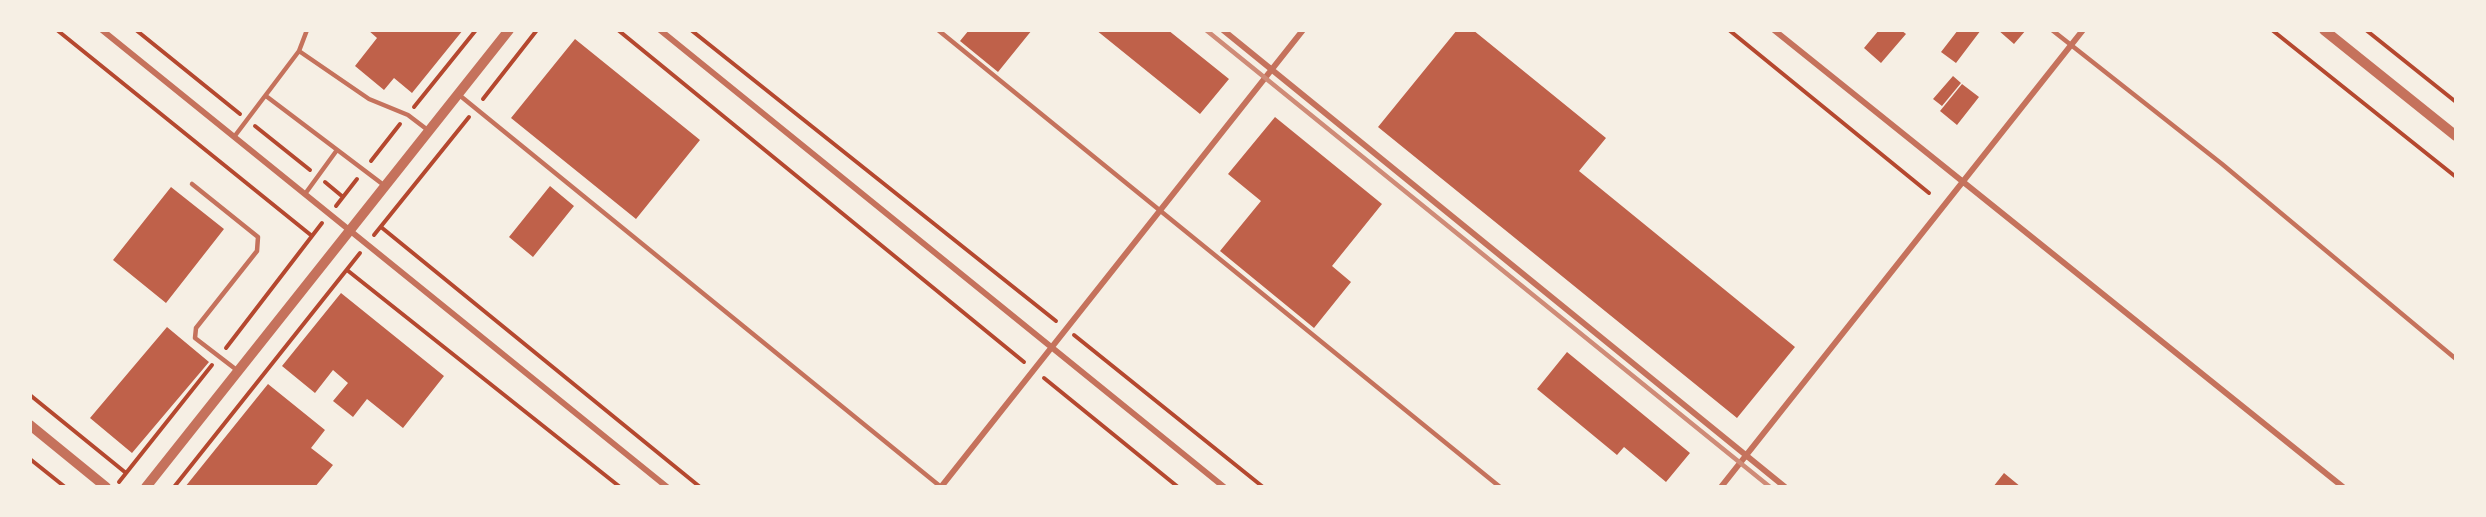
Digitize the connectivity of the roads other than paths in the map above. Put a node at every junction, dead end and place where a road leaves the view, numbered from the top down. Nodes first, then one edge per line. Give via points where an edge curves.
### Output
1 (102, 30) edge
2 (307, 30) edge
3 (509, 30) edge
4 (660, 30) edge
5 (938, 30) edge
6 (1223, 30) edge
7 (1303, 30) edge
8 (1774, 30) edge
9 (2052, 30) edge
10 (2083, 30) edge
11 (2324, 30) edge
12 (2071, 45) junction
13 (299, 51) junction
14 (1272, 70) junction
15 (458, 94) junction
16 (266, 96) junction
17 (429, 131) junction
18 (2456, 136) edge
19 (234, 138) junction
20 (337, 150) junction
21 (1962, 182) junction
22 (192, 184) dead end
23 (385, 186) junction
24 (305, 194) junction
25 (1159, 212) junction
26 (350, 231) junction
27 (1053, 348) junction
28 (2456, 359) edge
29 (238, 371) junction
30 (30, 425) edge
31 (1745, 454) junction
32 (106, 487) edge
33 (146, 487) edge
34 (667, 487) edge
35 (941, 487) edge
36 (1224, 487) edge
37 (1500, 487) edge
38 (1721, 487) edge
39 (1785, 487) edge
40 (2343, 487) edge

1 - 19 street
2 - 13 lane
3 - 15 street
4 - 27 street
5 - 25 lane
6 - 14 street
7 - 14 street
8 - 21 street
9 - 12 lane
10 - 12 street
11 - 18 street
12 - 21 street
12 - 28 lane via 2223,164
13 - 16 lane
13 - 17 lane via 369,99 408,115
14 - 25 street
14 - 31 street
15 - 17 street
15 - 35 lane
16 - 19 lane
16 - 20 lane
17 - 23 street
19 - 24 street
20 - 23 lane
20 - 24 lane
21 - 31 street
21 - 40 street
22 - 29 lane via 258,237 257,251 196,328 195,338
23 - 26 street
24 - 26 street
25 - 27 street
25 - 37 lane
26 - 29 street
26 - 34 street
27 - 35 street
27 - 36 street
29 - 33 street
30 - 32 street
31 - 38 street
31 - 39 street

